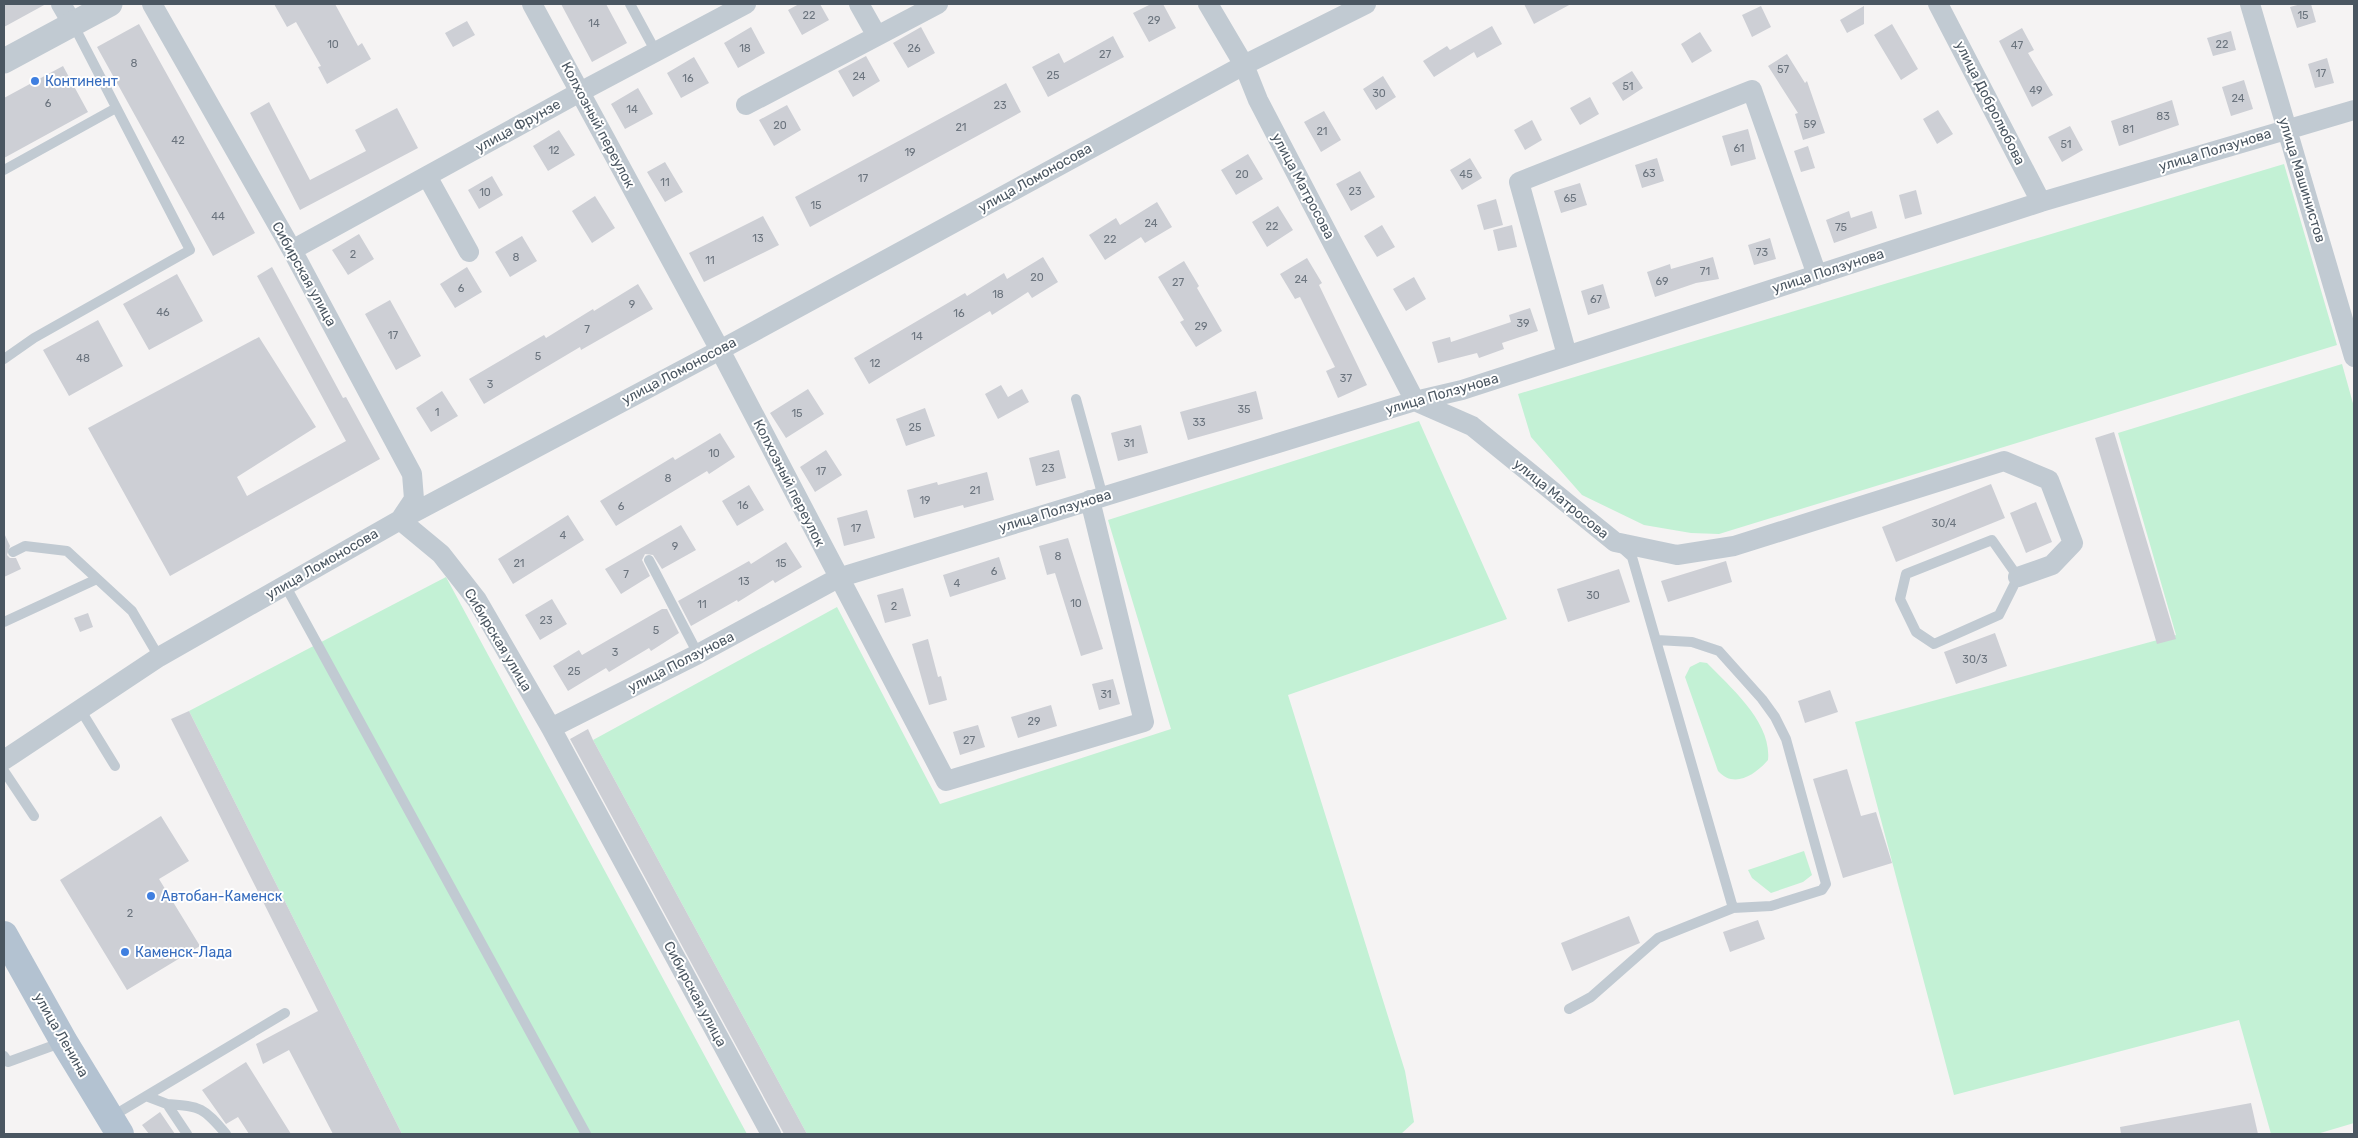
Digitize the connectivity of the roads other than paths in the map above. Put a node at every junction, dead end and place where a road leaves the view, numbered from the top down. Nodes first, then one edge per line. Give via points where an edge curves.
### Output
1 (110, 4) edge
2 (152, 4) edge
3 (532, 4) edge
4 (630, 4) edge
5 (746, 4) edge
6 (859, 4) edge
7 (938, 4) edge
8 (1208, 4) edge
9 (1366, 4) edge
10 (1938, 4) edge
11 (2250, 4) edge
12 (67, 14) edge
13 (877, 36) junction
14 (656, 52) junction
15 (4, 61) edge
16 (1244, 65) junction
17 (580, 92) junction
18 (746, 105) dead end
19 (116, 108) junction
20 (2354, 110) edge
21 (2286, 129) junction
22 (4, 170) edge
23 (428, 176) junction
24 (2041, 202) junction
25 (292, 250) junction
26 (469, 252) dead end
27 (1817, 275) junction
28 (720, 350) junction
29 (2354, 352) edge
30 (1567, 355) junction
31 (4, 359) edge
32 (1462, 390) junction
33 (1076, 398) dead end
34 (1415, 401) junction
35 (1472, 426) junction
36 (1096, 498) junction
37 (400, 520) junction
38 (1615, 542) junction
39 (13, 552) dead end
40 (649, 560) dead end
41 (2018, 577) junction
42 (838, 578) junction
43 (97, 579) junction
44 (285, 585) junction
45 (4, 622) edge
46 (1657, 640) junction
47 (698, 654) junction
48 (159, 657) junction
49 (80, 709) junction
50 (552, 728) junction
51 (4, 760) edge
52 (115, 766) dead end
53 (4, 772) edge
54 (34, 816) dead end
55 (1733, 908) junction
56 (4, 935) edge
57 (1569, 1009) dead end
58 (285, 1013) dead end
59 (64, 1042) junction
60 (4, 1056) edge
61 (146, 1096) junction
62 (167, 1104) junction
63 (115, 1126) edge
64 (187, 1134) edge
65 (226, 1134) edge
66 (586, 1134) edge
67 (770, 1134) edge

1 - 12 street
2 - 25 street, Сибирская улица
3 - 17 street, Колхозный переулок
4 - 14 lane
5 - 14 street, улица Фрунзе
6 - 13 lane
7 - 13 street
8 - 16 street, улица Матросова
9 - 16 street, улица Ломоносова
10 - 24 street, улица Добролюбова
11 - 21 street, улица Машинистов
12 - 15 street
12 - 19 lane
13 - 18 street
14 - 17 street, улица Фрунзе
16 - 28 street, улица Ломоносова
16 - 34 street, улица Матросова via 1258,100
17 - 23 street, улица Фрунзе
17 - 28 street, Колхозный переулок
19 - 22 lane
19 - 31 lane via 190,250 34,338
20 - 21 street, улица Ползунова
21 - 24 street, улица Ползунова
21 - 29 street, улица Машинистов
23 - 25 street, улица Фрунзе
23 - 26 street
24 - 27 street, улица Ползунова
25 - 37 street, Сибирская улица via 412,474 414,499
27 - 30 street, улица Ползунова
27 - 30 street via 1752,90 1519,182
28 - 37 street, улица Ломоносова
28 - 42 street, Колхозный переулок
30 - 32 street, улица Ползунова
32 - 34 street, улица Ползунова
32 - 35 street
33 - 36 lane
34 - 35 street, улица Матросова
34 - 36 street, улица Ползунова
35 - 38 street, улица Матросова
36 - 42 street, улица Ползунова
36 - 42 street, Колхозный переулок via 1144,722 946,782
37 - 44 street, улица Ломоносова
37 - 50 street, Сибирская улица via 441,554 477,600
38 - 41 street, улица Матросова via 1676,555 1734,546 2004,461 2050,480 2073,543 2052,565
38 - 46 lane via 1632,557
39 - 43 lane via 25,546 67,551
40 - 47 lane
41 - 41 lane via 1992,540 1906,574 1900,598 1916,632 1934,644 1999,615
42 - 47 street, улица Ползунова
43 - 45 lane
43 - 48 lane via 132,611
44 - 48 street, улица Ломоносова
44 - 66 lane
46 - 55 lane
46 - 55 lane via 1692,642 1719,651 1770,711 1788,748 1826,884 1822,890 1771,906
47 - 50 street, улица Ползунова
48 - 49 street, улица Ломоносова
49 - 51 street, улица Ломоносова
49 - 52 lane
50 - 67 street, Сибирская улица
53 - 54 lane
55 - 57 lane via 1658,938 1591,997
56 - 59 main road, улица Ленина
58 - 61 lane
59 - 60 lane via 8,1062
59 - 63 main road, улица Ленина
61 - 62 lane
61 - 63 lane
62 - 64 lane
62 - 65 lane via 195,1106

